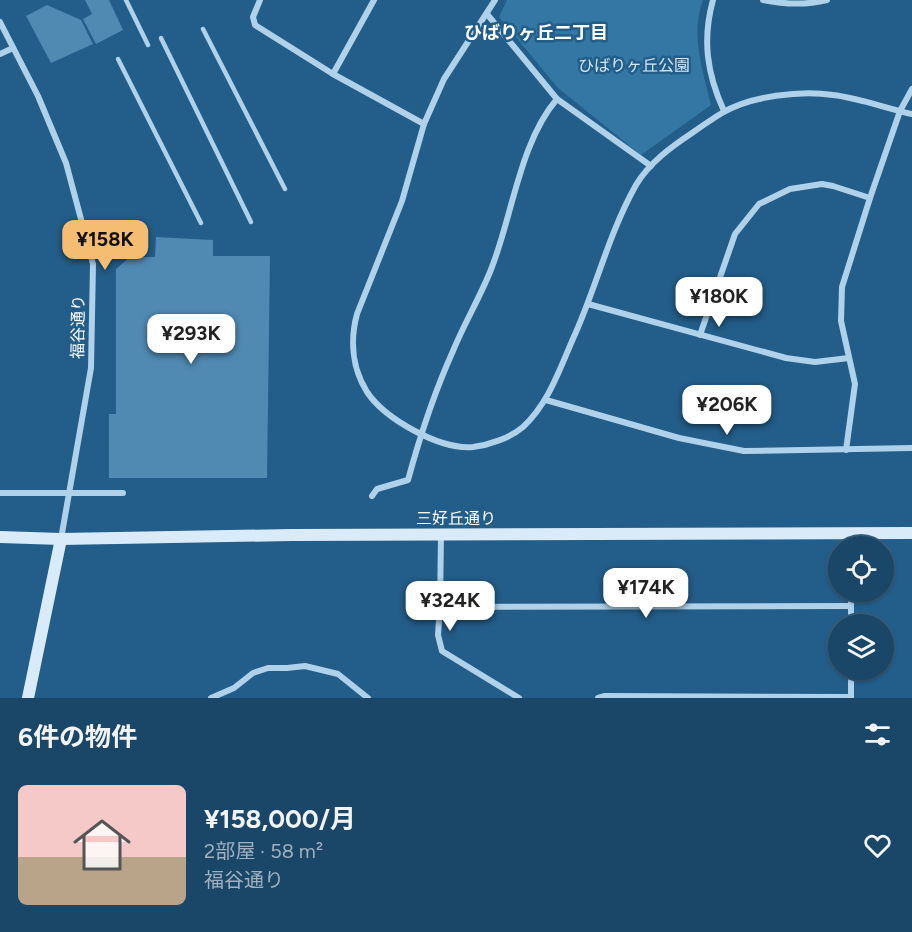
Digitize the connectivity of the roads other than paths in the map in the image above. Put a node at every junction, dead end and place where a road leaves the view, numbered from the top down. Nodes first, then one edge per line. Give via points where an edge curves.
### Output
1 (126, 0) edge
2 (260, 0) edge
3 (374, 0) edge
4 (495, 0) edge
5 (713, 0) edge
6 (763, 0) edge
7 (827, 0) edge
8 (487, 14) junction
9 (0, 22) edge
10 (203, 29) dead end
11 (161, 38) dead end
12 (147, 45) dead end
13 (13, 48) junction
14 (0, 54) edge
15 (118, 59) dead end
16 (333, 74) junction
17 (912, 89) edge
18 (558, 99) junction
19 (724, 111) junction
20 (900, 111) junction
21 (912, 114) edge
22 (424, 124) junction
23 (651, 166) junction
24 (285, 189) dead end
25 (870, 198) junction
26 (251, 222) dead end
27 (201, 223) dead end
28 (588, 304) junction
29 (700, 335) junction
30 (849, 358) junction
31 (546, 400) junction
32 (422, 433) junction
33 (912, 448) edge
34 (846, 450) junction
35 (0, 493) edge
36 (123, 493) dead end
37 (372, 496) dead end
38 (441, 534) junction
39 (912, 534) edge
40 (892, 536) edge
41 (0, 537) edge
42 (61, 539) junction
43 (828, 540) edge
44 (851, 602) edge
45 (851, 606) junction
46 (440, 607) junction
47 (851, 614) edge
48 (851, 680) edge
49 (28, 698) edge
50 (210, 698) edge
51 (368, 698) edge
52 (519, 698) edge
53 (598, 698) edge
54 (850, 698) edge

1 - 12 lane
2 - 16 street via 253,17 255,25
3 - 16 street
4 - 8 street
5 - 19 street via 706,53
6 - 7 street
8 - 18 street
8 - 22 street via 444,79
9 - 13 street, 福谷通り
10 - 24 lane
11 - 26 lane
13 - 14 street
13 - 42 street, 福谷通り via 66,163 93,264 91,368
15 - 27 lane
16 - 22 street
17 - 20 street
18 - 23 street
18 - 32 street via 533,139 490,272 452,351
19 - 20 street via 781,95 811,92
19 - 23 street
20 - 21 street
20 - 25 street
22 - 32 street via 402,201 352,332 357,371 367,392 394,418
23 - 28 street via 624,208
25 - 29 street via 822,184 790,189 759,204 735,234
25 - 30 street via 843,287 841,321
28 - 29 street
28 - 31 street
29 - 30 street via 802,361
30 - 34 street via 855,384
31 - 32 street via 522,427 493,442 472,447 451,445
31 - 34 street via 679,438 744,451
32 - 37 street via 408,480 376,489
33 - 34 street
35 - 36 street, bridge
38 - 42 street, 三好丘通り
38 - 43 street, 三好丘通り
38 - 46 street
39 - 40 street, 三好丘通り
41 - 42 street, 三好丘通り
42 - 49 street
44 - 45 street
45 - 46 street
45 - 47 street
46 - 52 street via 438,635 442,651
48 - 54 street
50 - 51 street via 268,668 305,666 338,674
53 - 54 street

